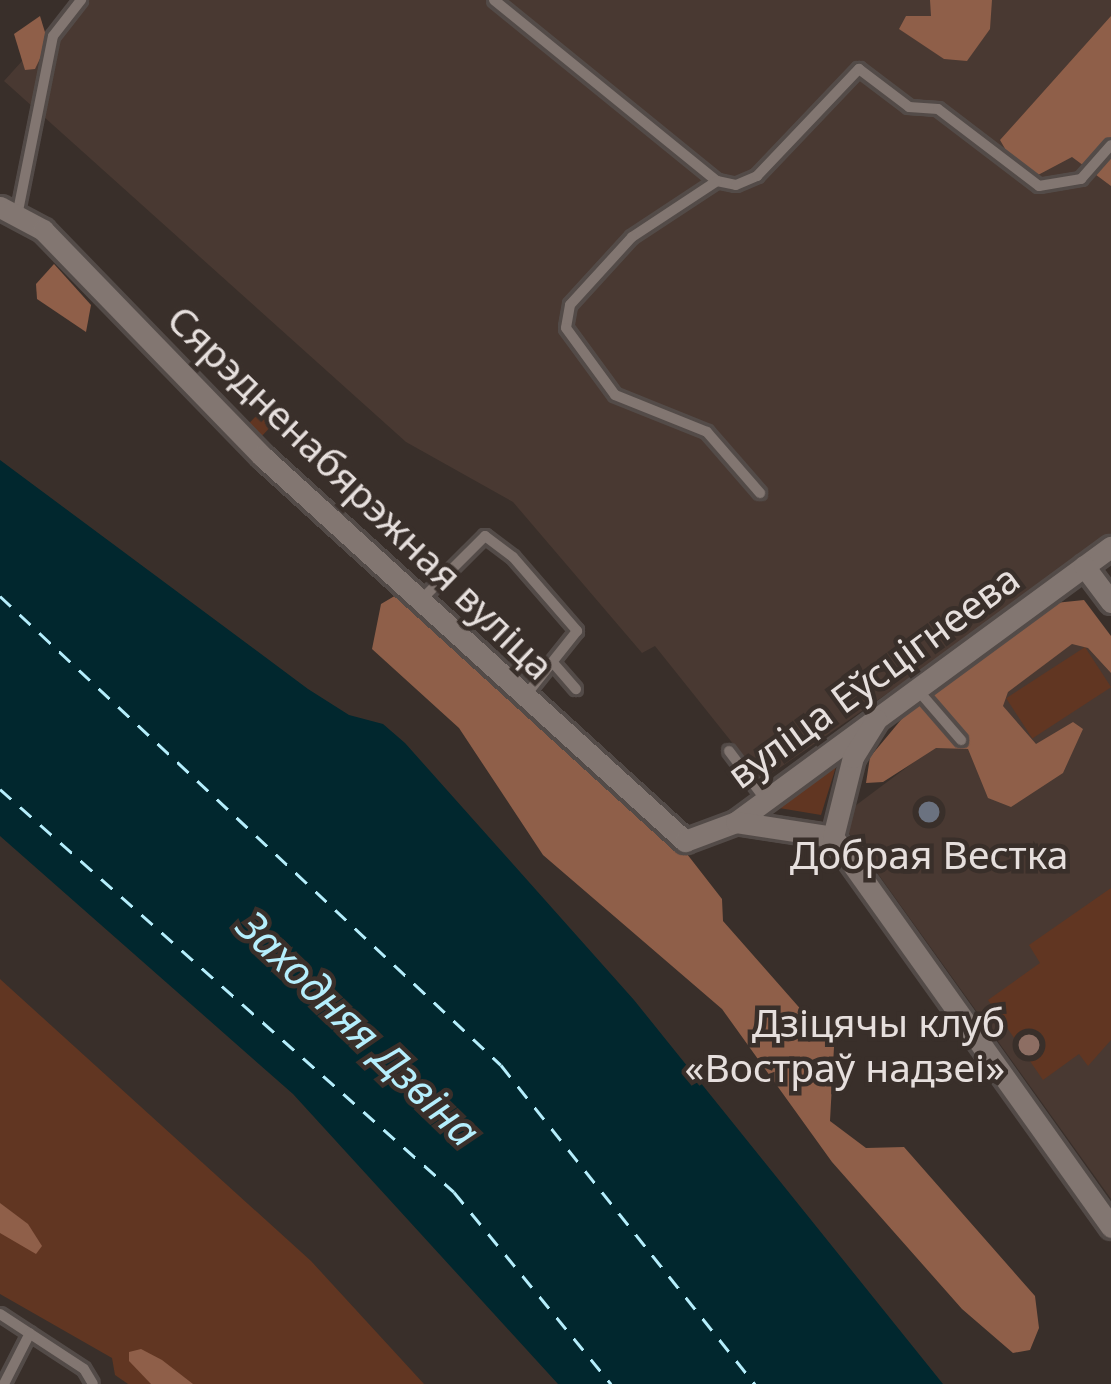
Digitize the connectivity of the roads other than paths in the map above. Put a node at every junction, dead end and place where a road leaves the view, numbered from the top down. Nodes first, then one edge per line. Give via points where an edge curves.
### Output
1 (81, 0) edge
2 (494, 0) edge
3 (1111, 145) edge
4 (717, 181) junction
5 (9, 209) edge
6 (760, 493) dead end
7 (1111, 548) edge
8 (1084, 566) junction
9 (420, 602) junction
10 (1111, 602) edge
11 (555, 665) junction
12 (915, 687) junction
13 (576, 689) dead end
14 (523, 697) junction
15 (882, 710) junction
16 (961, 740) dead end
17 (729, 751) dead end
18 (765, 800) junction
19 (736, 822) junction
20 (672, 834) joint
21 (833, 837) junction
22 (1111, 1227) edge
23 (0, 1314) edge
24 (30, 1333) junction
25 (4, 1384) edge
26 (92, 1384) edge

1 - 5 lane via 53,36
2 - 4 lane
3 - 4 lane via 1081,179 1040,186 938,109 909,107 859,69 757,176 736,185
4 - 6 lane via 632,237 570,305 566,328 615,395 707,432
5 - 9 street, Сярэдненабярэжная вуліца via 306,484
7 - 8 street, вуліца Еўсцігнеева
8 - 10 street
8 - 12 street, вуліца Еўсцігнеева
9 - 11 lane via 485,536 578,631
9 - 14 street, Сярэдненабярэжная вуліца
11 - 13 lane
11 - 14 lane
12 - 15 street, вуліца Еўсцігнеева
12 - 16 lane
14 - 20 street, Сярэдненабярэжная вуліца
15 - 18 street, вуліца Еўсцігнеева
15 - 21 street via 854,757
17 - 18 lane
18 - 19 street, вуліца Еўсцігнеева
19 - 20 street, вуліца Еўсцігнеева via 712,838
19 - 21 street
21 - 22 street
23 - 24 lane
24 - 25 lane
24 - 26 lane via 84,1369

